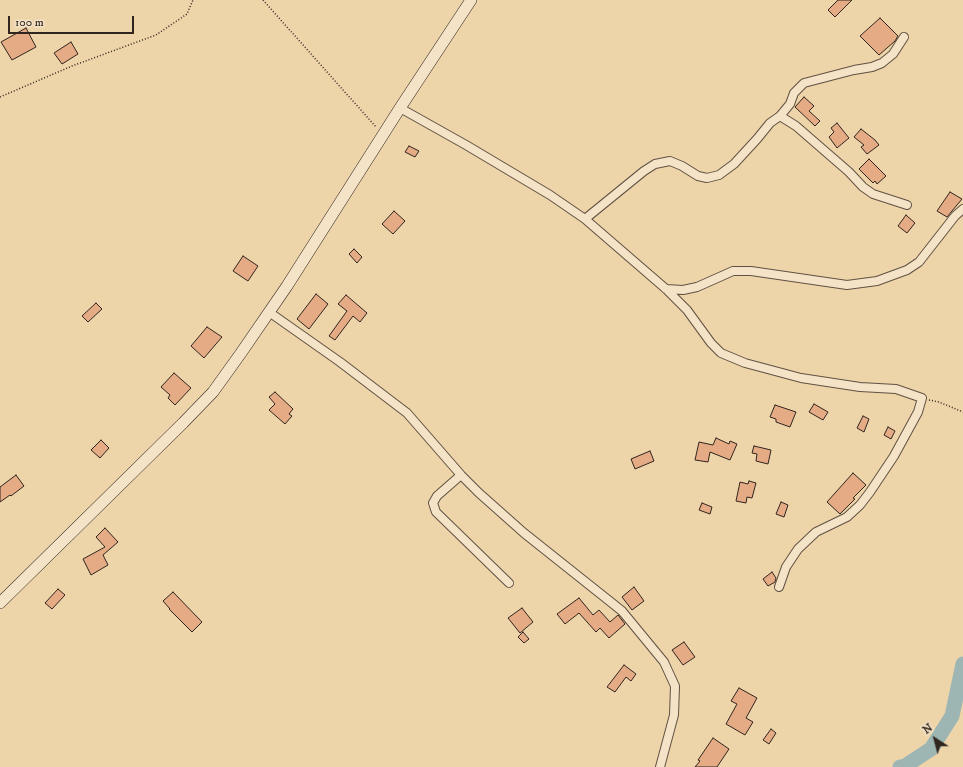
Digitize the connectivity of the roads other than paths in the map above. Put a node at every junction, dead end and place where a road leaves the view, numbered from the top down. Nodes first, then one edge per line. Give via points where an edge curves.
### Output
1 (472, 0) edge
2 (904, 37) dead end
3 (400, 108) junction
4 (780, 116) junction
5 (907, 205) dead end
6 (963, 209) edge
7 (585, 219) junction
8 (666, 290) junction
9 (269, 312) junction
10 (461, 475) junction
11 (509, 583) dead end
12 (779, 587) dead end
13 (0, 603) edge
14 (660, 767) edge

1 - 3 street
2 - 4 street via 893,54 882,63 804,83 794,93 790,104
3 - 7 street via 550,195
3 - 9 street
4 - 5 street via 796,126 863,187 873,194
4 - 7 street via 770,123 734,164 719,175 707,178 698,176 670,161 655,164
6 - 8 street via 919,262 907,270 877,281 847,285 758,272 733,271 697,287
7 - 8 street
8 - 12 street via 687,310 721,353 801,378 896,390 922,398 918,412 894,456 870,492 847,517 816,532 798,548 786,567
9 - 10 street via 407,413
9 - 13 street via 213,392
10 - 11 street via 437,496 433,503 436,512
10 - 14 street via 524,533 622,611 664,662 675,686 674,714

